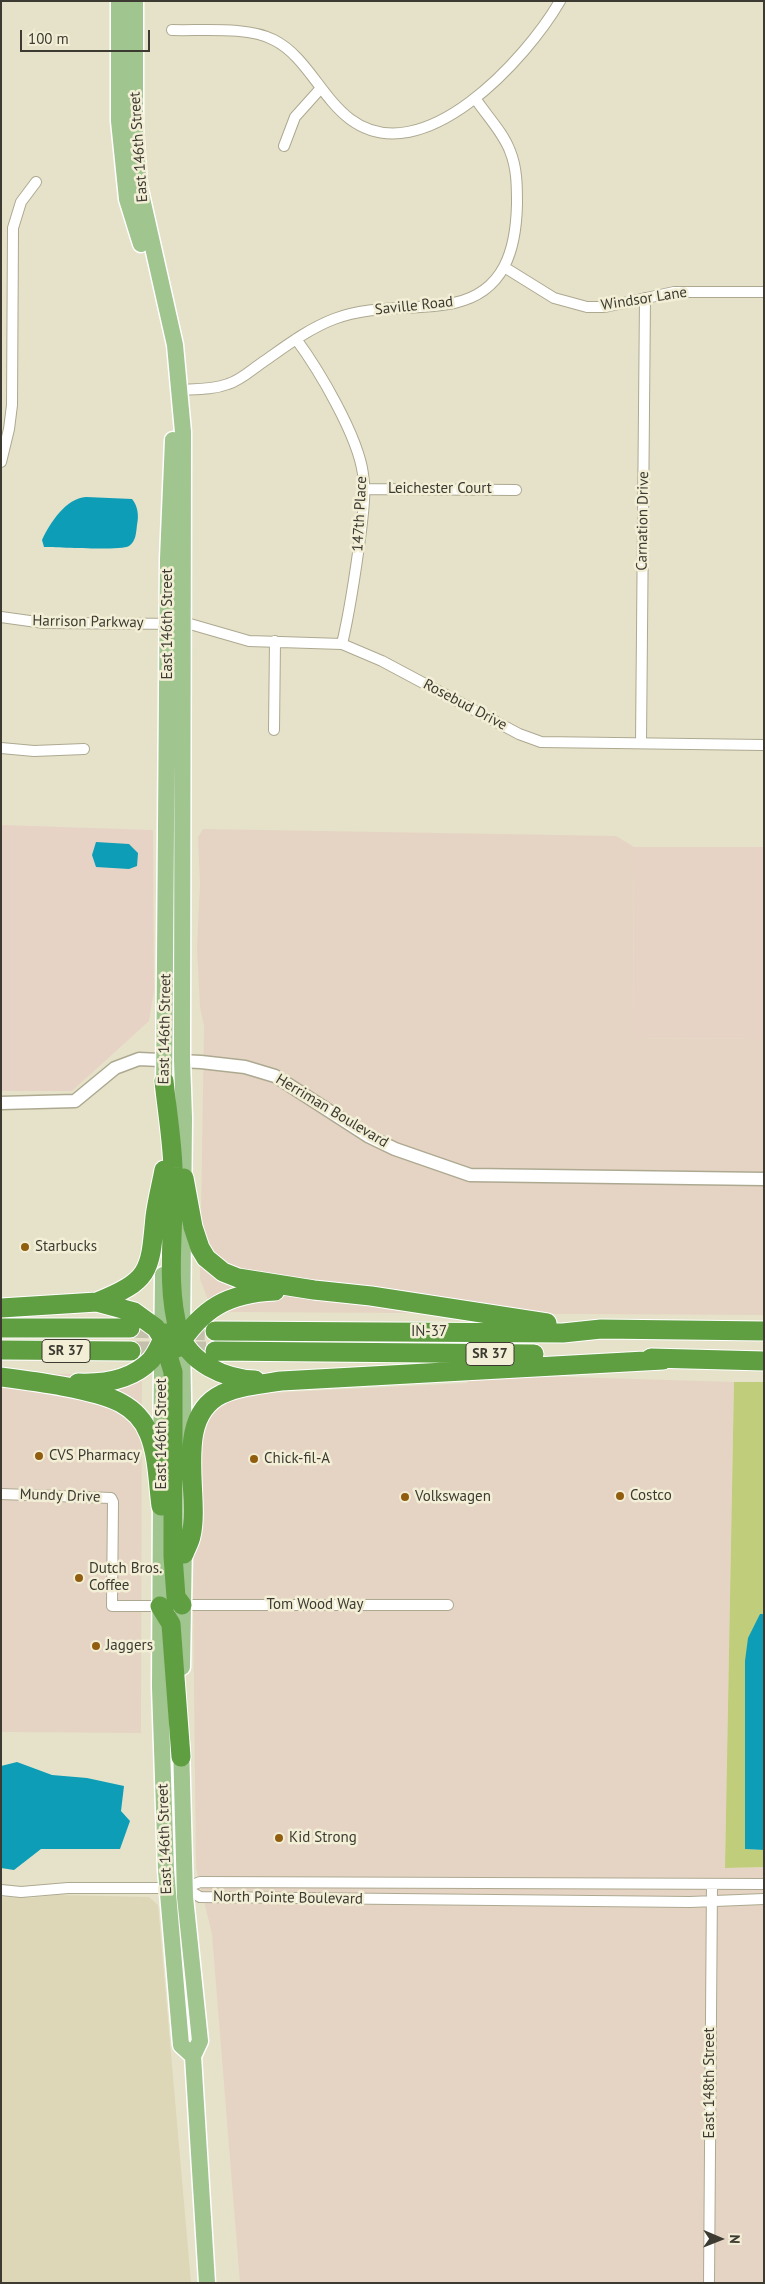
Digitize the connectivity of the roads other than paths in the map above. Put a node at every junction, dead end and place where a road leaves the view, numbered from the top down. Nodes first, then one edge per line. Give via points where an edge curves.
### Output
1 (119, 1) edge
2 (135, 1) edge
3 (560, 1) edge
4 (172, 30) dead end
5 (321, 88) junction
6 (475, 98) junction
7 (284, 146) dead end
8 (36, 182) dead end
9 (504, 267) junction
10 (764, 292) edge
11 (645, 298) junction
12 (296, 339) junction
13 (179, 390) junction
14 (5, 429) edge
15 (1, 462) edge
16 (364, 489) junction
17 (516, 490) dead end
18 (1, 617) edge
19 (176, 623) junction
20 (275, 641) junction
21 (342, 644) junction
22 (274, 730) dead end
23 (641, 743) junction
24 (764, 745) edge
25 (1, 748) edge
26 (84, 749) dead end
27 (165, 1059) junction
28 (182, 1060) junction
29 (164, 1081) junction
30 (1, 1103) edge
31 (164, 1170) junction
32 (184, 1178) junction
33 (764, 1179) edge
34 (314, 1290) junction
35 (97, 1302) junction
36 (1, 1308) edge
37 (180, 1311) junction
38 (1, 1328) edge
39 (130, 1328) tunnel mouth
40 (215, 1330) tunnel mouth
41 (601, 1330) junction
42 (764, 1331) edge
43 (163, 1339) junction
44 (182, 1339) junction
45 (1, 1350) edge
46 (131, 1351) tunnel mouth
47 (215, 1351) tunnel mouth
48 (663, 1360) junction
49 (764, 1361) edge
50 (171, 1363) junction
51 (1, 1377) edge
52 (27, 1380) junction
53 (281, 1381) junction
54 (162, 1398) junction
55 (1, 1494) edge
56 (161, 1506) junction
57 (184, 1554) junction
58 (182, 1605) junction
59 (448, 1605) dead end
60 (160, 1606) junction
61 (181, 1757) junction
62 (712, 1884) junction
63 (764, 1884) edge
64 (185, 1888) junction
65 (166, 1889) junction
66 (1, 1890) edge
67 (764, 1899) edge
68 (712, 1901) junction
69 (193, 2056) junction
70 (207, 2283) edge
71 (709, 2283) edge

1 - 19 main road, East 146th Street via 119,121 127,199 165,347 171,392
2 - 13 main road, East 146th Street via 135,128 139,185 175,346
3 - 6 street via 512,63
4 - 5 street via 251,33 273,39 295,57
5 - 6 street via 350,119 361,126 385,132 411,132 430,126
5 - 7 street via 295,117
6 - 9 street, Saville Road via 506,142 516,174 516,231
8 - 14 street via 22,202 13,228 12,394
9 - 11 street, Windsor Lane via 546,294 579,306 605,306
9 - 12 street, Saville Road via 487,287 465,300 355,312 322,324
10 - 11 street, Windsor Lane via 674,292
11 - 23 street, Carnation Drive
12 - 13 street, Saville Road via 237,381 219,387
12 - 16 street, 147th Place via 319,371 351,439 361,463
13 - 19 main road, East 146th Street via 183,432
14 - 15 street
16 - 17 street, Leichester Court
16 - 21 street, 147th Place via 356,578
18 - 19 street, Harrison Parkway via 44,623
19 - 20 street, Rosebud Drive via 196,625 237,639
19 - 27 main road, East 146th Street
19 - 28 main road, East 146th Street
20 - 21 street, Rosebud Drive
20 - 22 street
21 - 23 street, Rosebud Drive via 382,661 531,739 571,744
23 - 24 street, Rosebud Drive
25 - 26 street via 34,751
27 - 28 street, Herriman Boulevard
27 - 29 main road, East 146th Street
27 - 30 street, Herriman Boulevard via 126,1062 75,1101
28 - 32 main road, East 146th Street
28 - 33 street, Herriman Boulevard via 245,1067 275,1076 368,1136 470,1175
29 - 31 main road, East 146th Street
29 - 37 highway via 173,1168 173,1304
31 - 35 highway via 149,1264 129,1288
31 - 43 main road, East 146th Street
32 - 34 highway via 193,1227 206,1258 223,1272 238,1278
32 - 37 main road, East 146th Street
34 - 41 highway
34 - 44 highway via 258,1292 228,1299 200,1317
35 - 36 highway
35 - 43 highway via 134,1312 156,1328
37 - 43 highway
37 - 44 highway
38 - 39 highway, SR 37
40 - 41 highway, IN-37 / SR 37 via 563,1333
41 - 42 highway, IN-37 / SR 37
43 - 50 highway
43 - 52 highway via 152,1359 142,1368 110,1382
43 - 54 main road, East 146th Street
44 - 50 highway
44 - 53 highway via 198,1358 225,1376
44 - 57 main road, East 146th Street
45 - 46 highway, SR 37
47 - 48 highway, IN-37 / SR 37 via 625,1355
48 - 49 highway, IN-37 / SR 37
48 - 53 highway
50 - 54 highway
50 - 58 highway via 173,1556 176,1597
51 - 52 highway
52 - 56 highway via 114,1400 133,1411 145,1426 152,1443
53 - 57 highway via 221,1395 200,1416 194,1430 192,1453 192,1536
54 - 56 main road, East 146th Street
55 - 60 street, Mundy Drive via 110,1498 113,1502 112,1606
56 - 60 main road, East 146th Street
57 - 58 main road, East 146th Street
58 - 59 street, Tom Wood Way
58 - 61 main road, East 146th Street
60 - 61 highway via 171,1624
60 - 65 main road, East 146th Street
61 - 64 main road, East 146th Street
62 - 63 street, North Pointe Boulevard
62 - 64 street, North Pointe Boulevard via 200,1882
62 - 68 street, East 148th Street
64 - 65 street
64 - 68 street, North Pointe Boulevard via 200,1897
64 - 69 main road, East 146th Street via 200,2041
65 - 66 street
65 - 69 main road, East 146th Street via 181,2045
67 - 68 street, North Pointe Boulevard
68 - 71 street, East 148th Street
69 - 70 main road, East 146th Street

